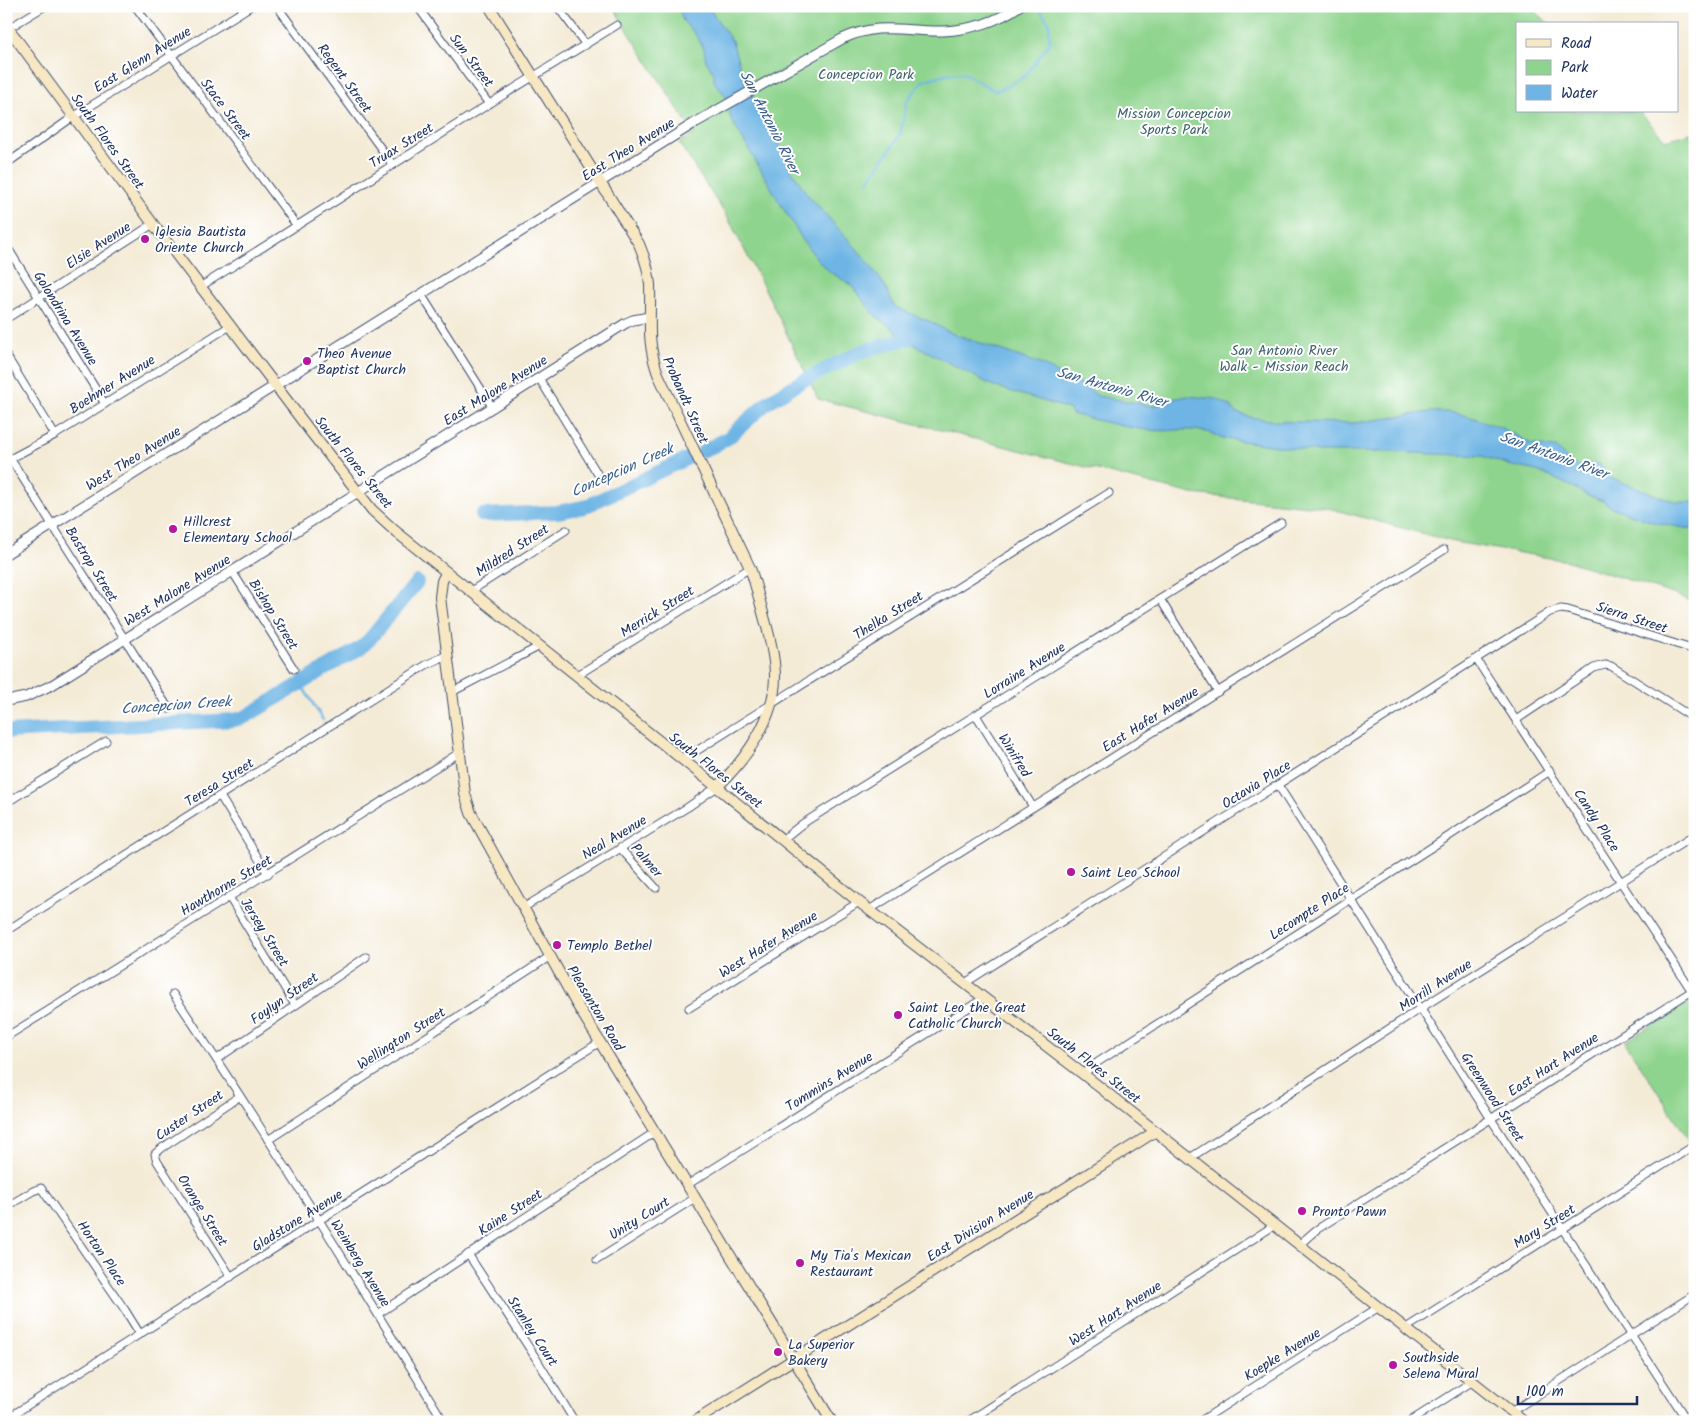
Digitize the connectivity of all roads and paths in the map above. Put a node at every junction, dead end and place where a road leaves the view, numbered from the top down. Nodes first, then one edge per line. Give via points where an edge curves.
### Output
1 (45, 6) edge
2 (135, 6) edge
3 (250, 6) edge
4 (277, 6) edge
5 (417, 6) edge
6 (489, 6) edge
7 (557, 6) edge
8 (1019, 6) edge
9 (617, 25) dead end
10 (8, 27) edge
11 (586, 45) junction
12 (171, 56) junction
13 (534, 76) junction
14 (489, 104) junction
15 (73, 117) junction
16 (6, 164) edge
17 (393, 165) junction
18 (601, 182) junction
19 (153, 224) junction
20 (297, 226) junction
21 (6, 245) edge
22 (200, 287) junction
23 (421, 294) junction
24 (39, 297) junction
25 (649, 317) junction
26 (6, 319) edge
27 (230, 326) junction
28 (6, 355) edge
29 (539, 378) junction
30 (275, 385) junction
31 (105, 404) junction
32 (492, 408) junction
33 (55, 435) junction
34 (8, 460) edge
35 (597, 473) dead end
36 (358, 493) junction
37 (1109, 493) dead end
38 (1281, 523) dead end
39 (53, 525) junction
40 (566, 530) dead end
41 (1444, 550) dead end
42 (6, 554) edge
43 (750, 568) junction
44 (232, 571) junction
45 (446, 572) junction
46 (471, 591) junction
47 (1160, 599) junction
48 (1561, 609) joint
49 (125, 639) junction
50 (540, 646) junction
51 (1695, 650) edge
52 (447, 655) junction
53 (1476, 659) junction
54 (294, 670) dead end
55 (576, 676) junction
56 (452, 692) junction
57 (1218, 692) junction
58 (6, 701) edge
59 (772, 703) junction
60 (169, 709) dead end
61 (976, 715) junction
62 (1695, 719) edge
63 (1516, 720) junction
64 (106, 741) dead end
65 (459, 753) junction
66 (682, 760) junction
67 (1550, 771) junction
68 (1278, 785) junction
69 (717, 786) junction
70 (220, 796) junction
71 (6, 803) edge
72 (1032, 807) junction
73 (1695, 835) edge
74 (782, 840) junction
75 (620, 848) junction
76 (268, 874) junction
77 (1621, 881) junction
78 (656, 888) dead end
79 (229, 897) junction
80 (1351, 899) junction
81 (860, 902) junction
82 (523, 908) junction
83 (869, 910) junction
84 (6, 931) edge
85 (366, 957) dead end
86 (549, 957) junction
87 (965, 984) junction
88 (1694, 992) edge
89 (173, 994) dead end
90 (984, 998) junction
91 (295, 1005) junction
92 (689, 1008) dead end
93 (1421, 1008) junction
94 (6, 1037) edge
95 (600, 1042) junction
96 (217, 1059) junction
97 (1083, 1074) junction
98 (240, 1096) junction
99 (1491, 1118) junction
100 (1156, 1131) junction
101 (655, 1132) junction
102 (268, 1140) junction
103 (1695, 1145) edge
104 (156, 1157) joint
105 (1190, 1158) junction
106 (687, 1185) junction
107 (695, 1198) junction
108 (6, 1208) edge
109 (319, 1221) junction
110 (1275, 1225) junction
111 (1564, 1229) junction
112 (1300, 1244) junction
113 (468, 1254) junction
114 (597, 1260) dead end
115 (231, 1277) junction
116 (1695, 1294) edge
117 (1379, 1307) junction
118 (378, 1314) junction
119 (1406, 1328) junction
120 (140, 1334) junction
121 (1632, 1334) junction
122 (793, 1359) junction
123 (1473, 1381) junction
124 (1511, 1412) junction
125 (6, 1419) edge
126 (444, 1422) edge
127 (575, 1422) edge
128 (694, 1422) edge
129 (832, 1422) edge
130 (968, 1422) edge
131 (1199, 1422) edge
132 (1409, 1422) edge
133 (1524, 1422) edge
134 (1688, 1422) edge

1 - 10 street
2 - 12 street, Stace Street
3 - 12 street, East Glenn Avenue
4 - 17 street, Regent Street
5 - 14 street, Sun Street
6 - 13 main road, Probandt Street
7 - 11 street
8 - 18 street, East Theo Avenue via 992,21 956,30 866,30 842,39 693,124
9 - 11 street, Truax Street
10 - 15 main road, South Flores Street
11 - 13 street, Truax Street
12 - 15 street, East Glenn Avenue
12 - 20 street, Stace Street
13 - 14 street, Truax Street
13 - 18 main road, Probandt Street
14 - 17 street, Truax Street
15 - 16 street, East Glenn Avenue
15 - 19 main road, South Flores Street
17 - 20 street, Truax Street
18 - 23 street, East Theo Avenue
18 - 25 main road, Probandt Street via 646,260 650,285
19 - 22 main road, South Flores Street
19 - 24 street, Elsie Avenue
20 - 22 street, Truax Street
21 - 24 street, Golondrina Avenue
22 - 27 main road, South Flores Street
23 - 30 street, East Theo Avenue
23 - 32 street
24 - 26 street, Elsie Avenue
24 - 31 street, Golondrina Avenue
25 - 29 street, East Malone Avenue via 626,323
25 - 43 main road, Probandt Street via 650,346 658,374
27 - 30 main road, South Flores Street
27 - 31 street, Boehmer Avenue
28 - 33 street
29 - 32 street, East Malone Avenue
29 - 35 street
30 - 36 main road, South Flores Street
30 - 39 street, West Theo Avenue
31 - 33 street, Boehmer Avenue
32 - 36 street, East Malone Avenue
33 - 34 street, Boehmer Avenue
34 - 39 street, Bastrop Street
36 - 44 street, West Malone Avenue
36 - 45 main road, South Flores Street via 395,531
37 - 59 street, Thelka Street
38 - 47 street, Lorraine Avenue
39 - 42 street, West Theo Avenue
39 - 49 street, Bastrop Street
40 - 46 street, Mildred Street
41 - 57 street, East Hafer Avenue
43 - 55 street, Merrick Street
43 - 59 main road, Probandt Street via 772,647 775,678
44 - 49 street, West Malone Avenue
44 - 54 street, Bishop Street
45 - 46 main road, South Flores Street
45 - 52 main road, Pleasanton Road via 440,596
46 - 50 main road, South Flores Street
47 - 57 street
47 - 61 street, Lorraine Avenue
48 - 51 street, Sierra Street
48 - 53 street, Octavia Place via 1550,612
49 - 58 street, West Malone Avenue via 37,693
49 - 60 street, Bastrop Street
50 - 55 main road, South Flores Street
50 - 56 street
52 - 56 main road, Pleasanton Road
52 - 70 street, Teresa Street via 426,665
53 - 63 street, Candy Place
53 - 68 street, Octavia Place
55 - 66 main road, South Flores Street
56 - 65 main road, Pleasanton Road
57 - 72 street, East Hafer Avenue
59 - 66 street, Thelka Street
59 - 69 main road, Probandt Street via 752,745
61 - 72 street, Winifred
61 - 74 street, Lorraine Avenue via 802,824
62 - 63 street via 1605,665 1594,668
63 - 67 street, Candy Place
64 - 71 street
65 - 76 street, Hawthorne Street
65 - 82 main road, Pleasanton Road via 468,806
66 - 69 main road, South Flores Street
67 - 77 street, Candy Place
67 - 80 street, Lecompte Place
68 - 80 street, Greenwood Street
68 - 87 street, Octavia Place
69 - 74 main road, South Flores Street
69 - 75 street, Neal Avenue
70 - 76 street
70 - 84 street, Teresa Street
72 - 83 street, East Hafer Avenue
73 - 77 street, Morrill Avenue
74 - 81 main road, South Flores Street
75 - 78 street, Palmer
75 - 82 street, Neal Avenue
76 - 79 street, Hawthorne Street
77 - 88 street, Candy Place
77 - 93 street, Morrill Avenue
79 - 91 street, Jersey Street
79 - 94 street, Hawthorne Street
80 - 93 street, Greenwood Street
80 - 97 street, Lecompte Place
81 - 83 main road, South Flores Street
81 - 92 street, West Hafer Avenue
82 - 86 main road, Pleasanton Road
83 - 87 main road, South Flores Street
85 - 91 street, Foylyn Street
86 - 95 main road, Pleasanton Road
86 - 102 street, Wellington Street
87 - 90 main road, South Flores Street
88 - 99 street, East Hart Avenue
89 - 96 street, Weinberg Avenue
90 - 97 main road, South Flores Street
90 - 106 street, Tommins Avenue
91 - 96 street, Foylyn Street
93 - 99 street, Greenwood Street
93 - 105 street, Morrill Avenue
95 - 101 main road, Pleasanton Road
95 - 109 street, Gladstone Avenue
96 - 98 street, Weinberg Avenue
97 - 100 main road, South Flores Street
98 - 102 street, Weinberg Avenue
98 - 104 street, Custer Street via 162,1148
99 - 111 street, Greenwood Street
99 - 112 street, East Hart Avenue via 1316,1230
100 - 105 main road, South Flores Street
100 - 122 main road, East Division Avenue
101 - 106 main road, Pleasanton Road
101 - 113 street, Kaine Street
102 - 109 street, Weinberg Avenue
103 - 111 street, Mary Street
104 - 115 street, Orange Street
105 - 110 main road, South Flores Street
106 - 107 main road, Pleasanton Road
107 - 114 street, Unity Court
107 - 122 main road, Pleasanton Road
108 - 120 street, Horton Place via 41,1188
109 - 115 street, Gladstone Avenue
109 - 118 street, Weinberg Avenue
110 - 112 main road, South Flores Street
110 - 130 street, West Hart Avenue
111 - 119 street, Mary Street
111 - 121 street, Greenwood Street
112 - 117 main road, South Flores Street
113 - 118 street, Kaine Street
113 - 127 street, Stanley Court
115 - 120 street, Gladstone Avenue
116 - 121 street
117 - 119 main road, South Flores Street
117 - 131 street, Koepke Avenue
118 - 126 street, Weinberg Avenue
119 - 123 main road, South Flores Street
120 - 125 street, Gladstone Avenue
121 - 124 street
121 - 134 street, Greenwood Street
122 - 128 main road, East Division Avenue
122 - 129 main road, Pleasanton Road
123 - 124 main road, South Flores Street
123 - 132 street
124 - 133 main road, South Flores Street

